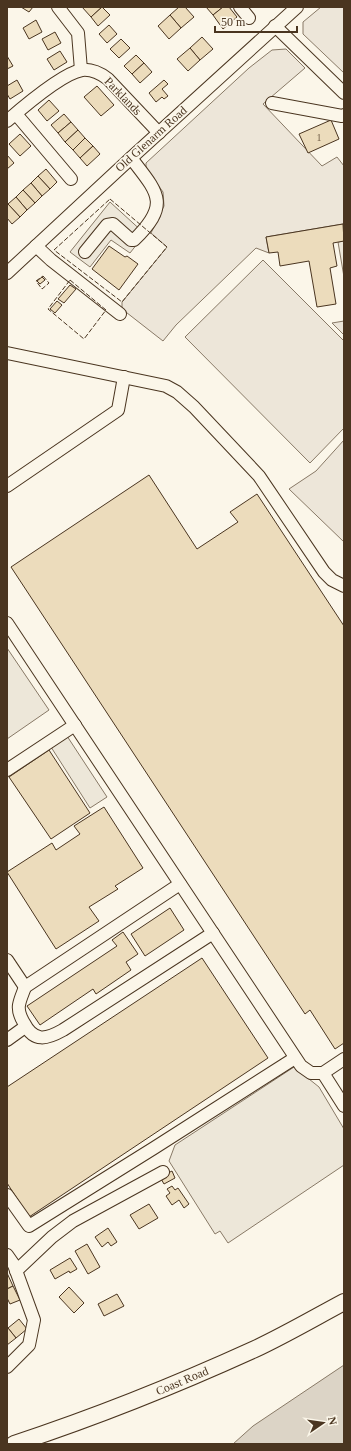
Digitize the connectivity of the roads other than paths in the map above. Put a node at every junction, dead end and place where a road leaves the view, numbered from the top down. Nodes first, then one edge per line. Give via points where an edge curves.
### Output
1 (58, 7) edge
2 (240, 7) edge
3 (297, 7) edge
4 (249, 18) dead end
5 (275, 26) junction
6 (81, 70) junction
7 (344, 93) edge
8 (272, 103) dead end
9 (344, 115) edge
10 (11, 117) edge
11 (159, 133) junction
12 (131, 158) junction
13 (71, 179) dead end
14 (36, 246) junction
15 (84, 252) dead end
16 (7, 274) edge
17 (120, 314) dead end
18 (7, 353) edge
19 (124, 377) junction
20 (7, 486) edge
21 (344, 586) edge
22 (7, 623) edge
23 (75, 725) junction
24 (7, 770) edge
25 (180, 884) junction
26 (213, 933) junction
27 (7, 960) edge
28 (25, 987) junction
29 (25, 1027) junction
30 (7, 1040) edge
31 (295, 1058) junction
32 (344, 1059) edge
33 (323, 1073) junction
34 (344, 1106) edge
35 (163, 1172) dead end
36 (7, 1195) edge
37 (7, 1255) edge
38 (16, 1271) junction
39 (344, 1302) edge
40 (7, 1367) edge
41 (14, 1444) edge

1 - 6 street via 78,34
2 - 4 street
3 - 5 street, Old Glenarm Road
5 - 7 street
5 - 11 street, Old Glenarm Road
6 - 10 street via 63,78
6 - 11 street, Parklands via 104,75
8 - 9 street
10 - 13 street
11 - 12 street, Old Glenarm Road
12 - 14 street, Old Glenarm Road
12 - 15 street via 156,194 157,208 145,229 134,240 113,224 107,225
14 - 16 street, Old Glenarm Road
14 - 17 street
18 - 19 street
19 - 20 street via 118,410
19 - 21 street via 166,386 194,407 258,476 326,575
22 - 23 street
23 - 24 street
23 - 25 street
25 - 26 street
25 - 28 street
26 - 29 street via 56,1034 37,1038
26 - 31 street
27 - 28 street
28 - 29 street via 19,1006
29 - 30 street
31 - 33 street via 308,1078
31 - 36 street via 30,1226
32 - 33 street
33 - 34 street
35 - 38 street via 73,1221
37 - 38 street
38 - 40 street via 34,1320 29,1345
39 - 41 main road, Coast Road via 256,1348 174,1385 104,1413

